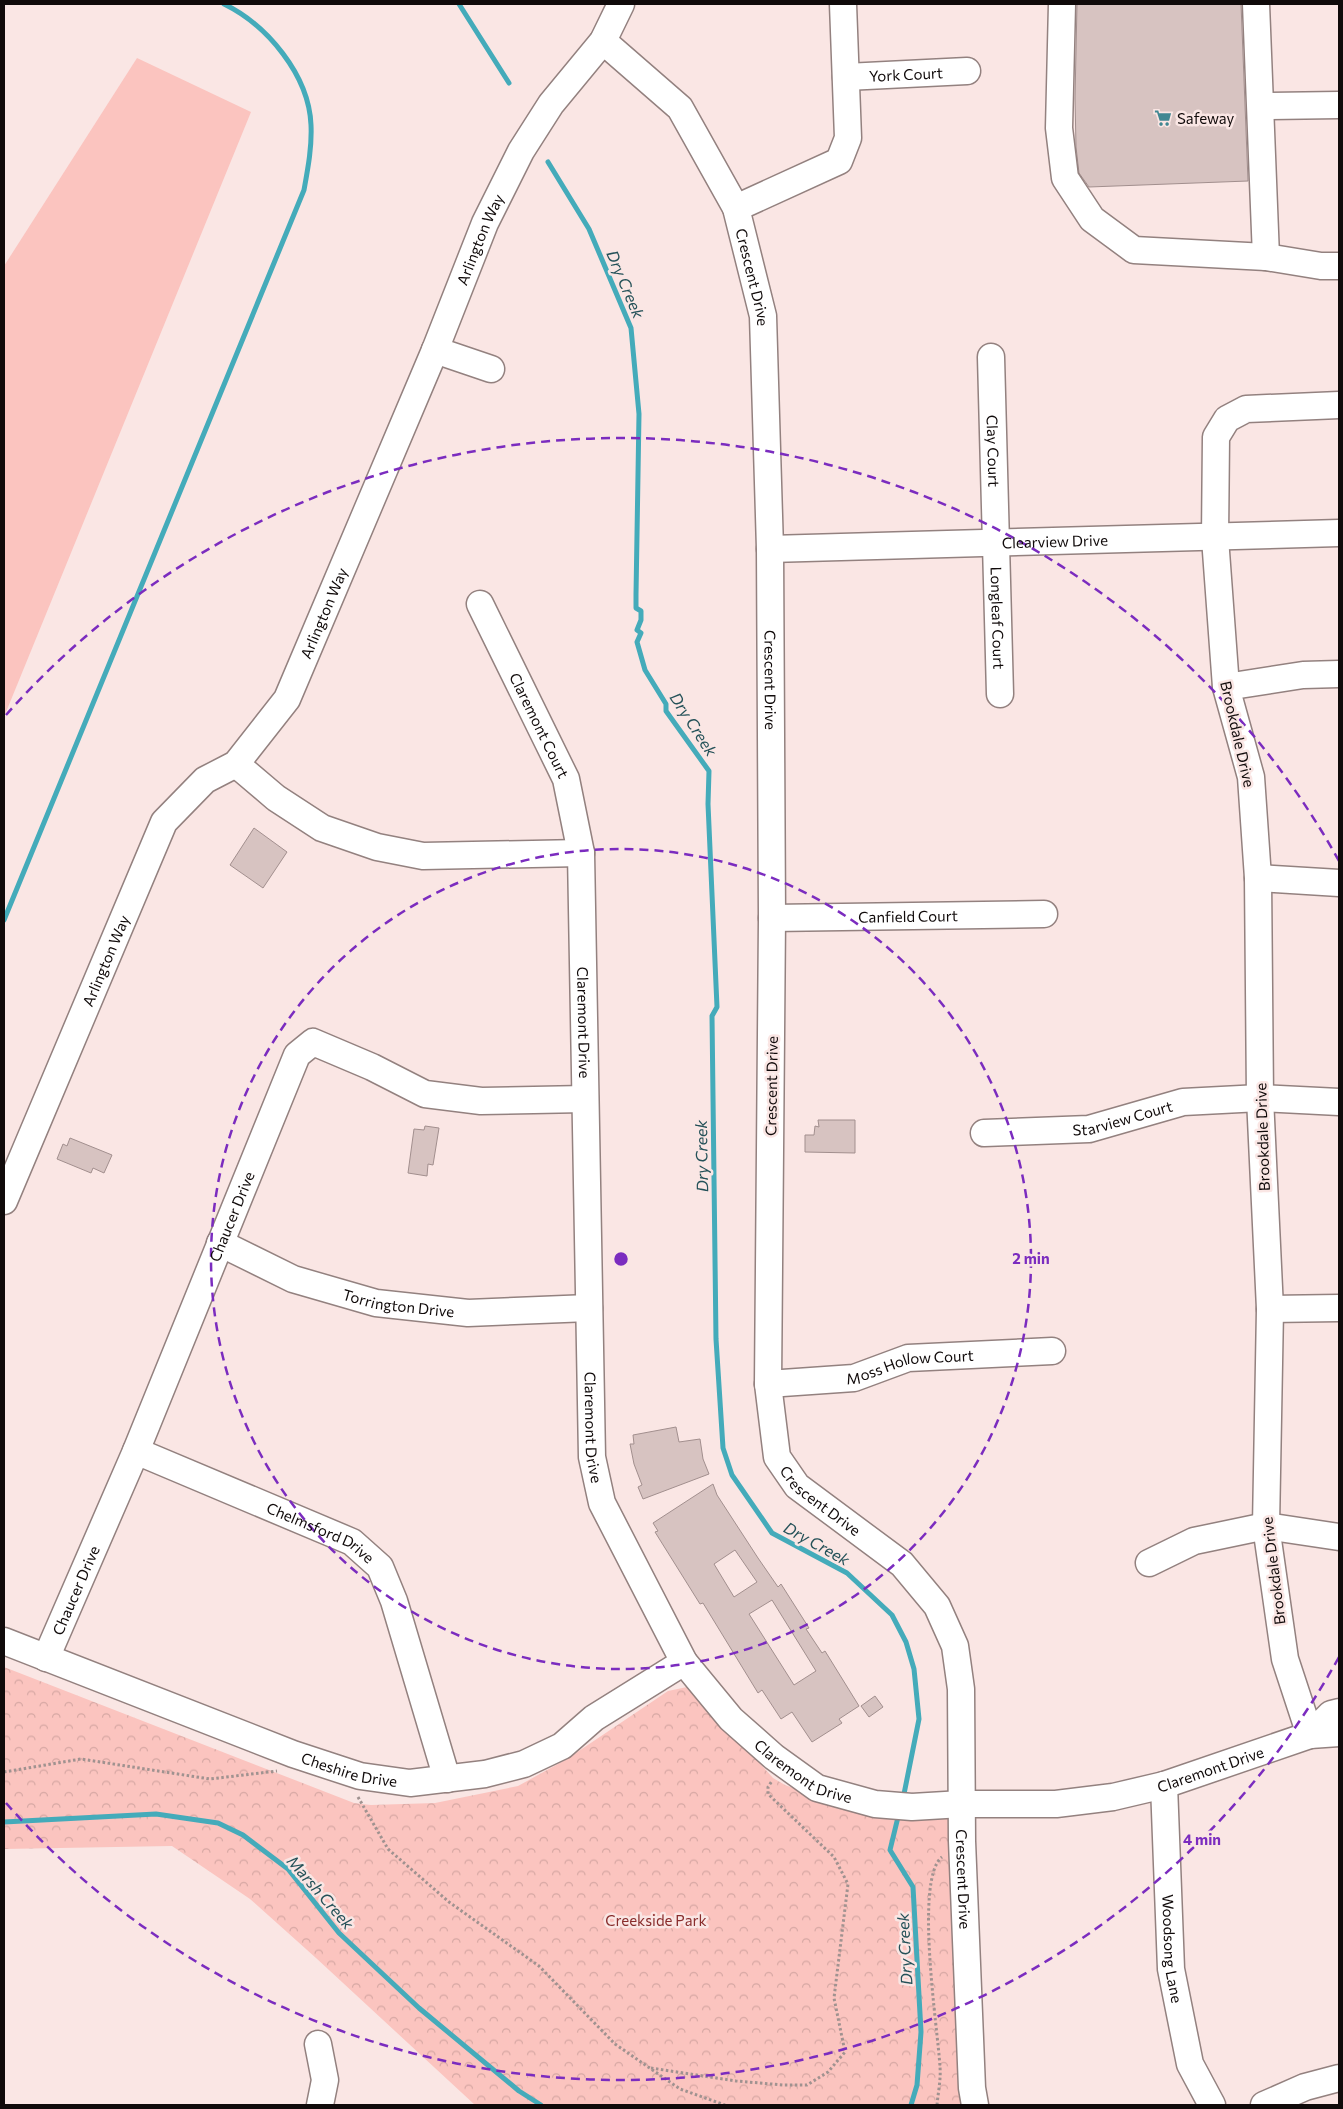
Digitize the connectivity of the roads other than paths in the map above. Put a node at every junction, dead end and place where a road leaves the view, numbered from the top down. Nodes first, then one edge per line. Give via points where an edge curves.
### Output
1 (621, 4) edge
2 (844, 4) edge
3 (1062, 4) edge
4 (1256, 4) edge
5 (604, 42) junction
6 (967, 71) dead end
7 (846, 77) junction
8 (1339, 105) edge
9 (1261, 106) junction
10 (736, 208) junction
11 (1266, 257) junction
12 (1339, 266) edge
13 (436, 350) junction
14 (991, 357) dead end
15 (491, 369) dead end
16 (1339, 404) edge
17 (1339, 533) edge
18 (1215, 538) junction
19 (998, 543) junction
20 (770, 549) junction
21 (480, 604) dead end
22 (1339, 674) edge
23 (1226, 687) junction
24 (1000, 694) dead end
25 (236, 764) junction
26 (581, 853) junction
27 (1258, 878) junction
28 (1339, 883) edge
29 (1044, 914) dead end
30 (772, 918) junction
31 (1260, 1098) junction
32 (586, 1099) junction
33 (1339, 1102) edge
34 (984, 1133) dead end
35 (4, 1201) edge
36 (220, 1243) junction
37 (589, 1308) junction
38 (1339, 1308) edge
39 (1270, 1309) junction
40 (1052, 1351) dead end
41 (768, 1384) junction
42 (136, 1452) junction
43 (1266, 1526) junction
44 (1339, 1536) edge
45 (1149, 1563) dead end
46 (4, 1641) edge
47 (46, 1658) junction
48 (684, 1662) junction
49 (1339, 1712) edge
50 (1339, 1733) edge
51 (1310, 1734) junction
52 (447, 1779) junction
53 (1164, 1785) junction
54 (962, 1804) junction
55 (318, 2044) dead end
56 (1339, 2078) edge
57 (320, 2105) edge
58 (975, 2105) edge
59 (1212, 2105) edge
60 (1264, 2105) edge

1 - 5 street, Arlington Way
2 - 7 street
3 - 11 street via 1059,128 1064,178 1092,219 1134,250
4 - 9 street
5 - 10 street, Crescent Drive via 680,108
5 - 13 street, Arlington Way via 551,104 520,151 485,224
6 - 7 street, York Court
7 - 10 street via 848,138 839,161
8 - 9 street
9 - 11 street
10 - 20 street, Crescent Drive via 762,316
11 - 12 street
13 - 15 street
13 - 25 street, Arlington Way via 287,699
14 - 19 street, Clay Court
16 - 18 street, Brookdale Drive via 1246,409 1227,419 1216,437
17 - 18 street, Clearview Drive
18 - 19 street, Clearview Drive
18 - 23 street, Brookdale Drive
19 - 20 street, Clearview Drive
19 - 24 street, Longleaf Court
20 - 30 street, Crescent Drive
21 - 26 street, Claremont Court via 566,779
22 - 23 street via 1303,675
23 - 27 street, Brookdale Drive via 1251,777
25 - 26 street via 276,798 322,828 377,847 423,856
25 - 35 street, Arlington Way via 205,780 164,822
26 - 32 street, Claremont Drive
27 - 28 street
27 - 31 street, Brookdale Drive
29 - 30 street, Canfield Court
30 - 41 street, Crescent Drive
31 - 33 street, Starview Court
31 - 34 street, Starview Court via 1183,1102 1088,1129
31 - 39 street, Brookdale Drive
32 - 36 street, Chaucer Drive via 481,1101 425,1094 313,1042 298,1055
32 - 37 street, Claremont Drive
36 - 37 street, Torrington Drive via 293,1279 376,1303 468,1313
36 - 42 street, Chaucer Drive
37 - 48 street, Claremont Drive via 592,1457 602,1503
38 - 39 street
39 - 43 street, Brookdale Drive
40 - 41 street, Moss Hollow Court via 908,1358 854,1378
41 - 54 street, Crescent Drive via 777,1457 797,1486 902,1564 937,1606 955,1646 961,1689
42 - 47 street, Chaucer Drive
42 - 52 street, Chelmsford Drive via 352,1542 380,1567 394,1602
43 - 44 street
43 - 45 street via 1194,1541
43 - 51 street, Brookdale Drive via 1284,1659
46 - 47 street, Cheshire Drive
47 - 52 street, Cheshire Drive via 293,1754 360,1776 410,1783
48 - 52 street, Cheshire Drive via 594,1718 562,1746 524,1764
48 - 54 street, Claremont Drive via 731,1719 817,1788 875,1804 912,1807
49 - 51 street, Claremont Drive via 1331,1714
50 - 51 street, Claremont Drive
51 - 53 street, Claremont Drive
53 - 54 street, Claremont Drive via 1113,1797 1056,1804
53 - 59 street, Woodsong Lane via 1171,1969 1190,2064
54 - 58 street, Crescent Drive
55 - 57 street via 325,2080
56 - 60 street via 1305,2087

